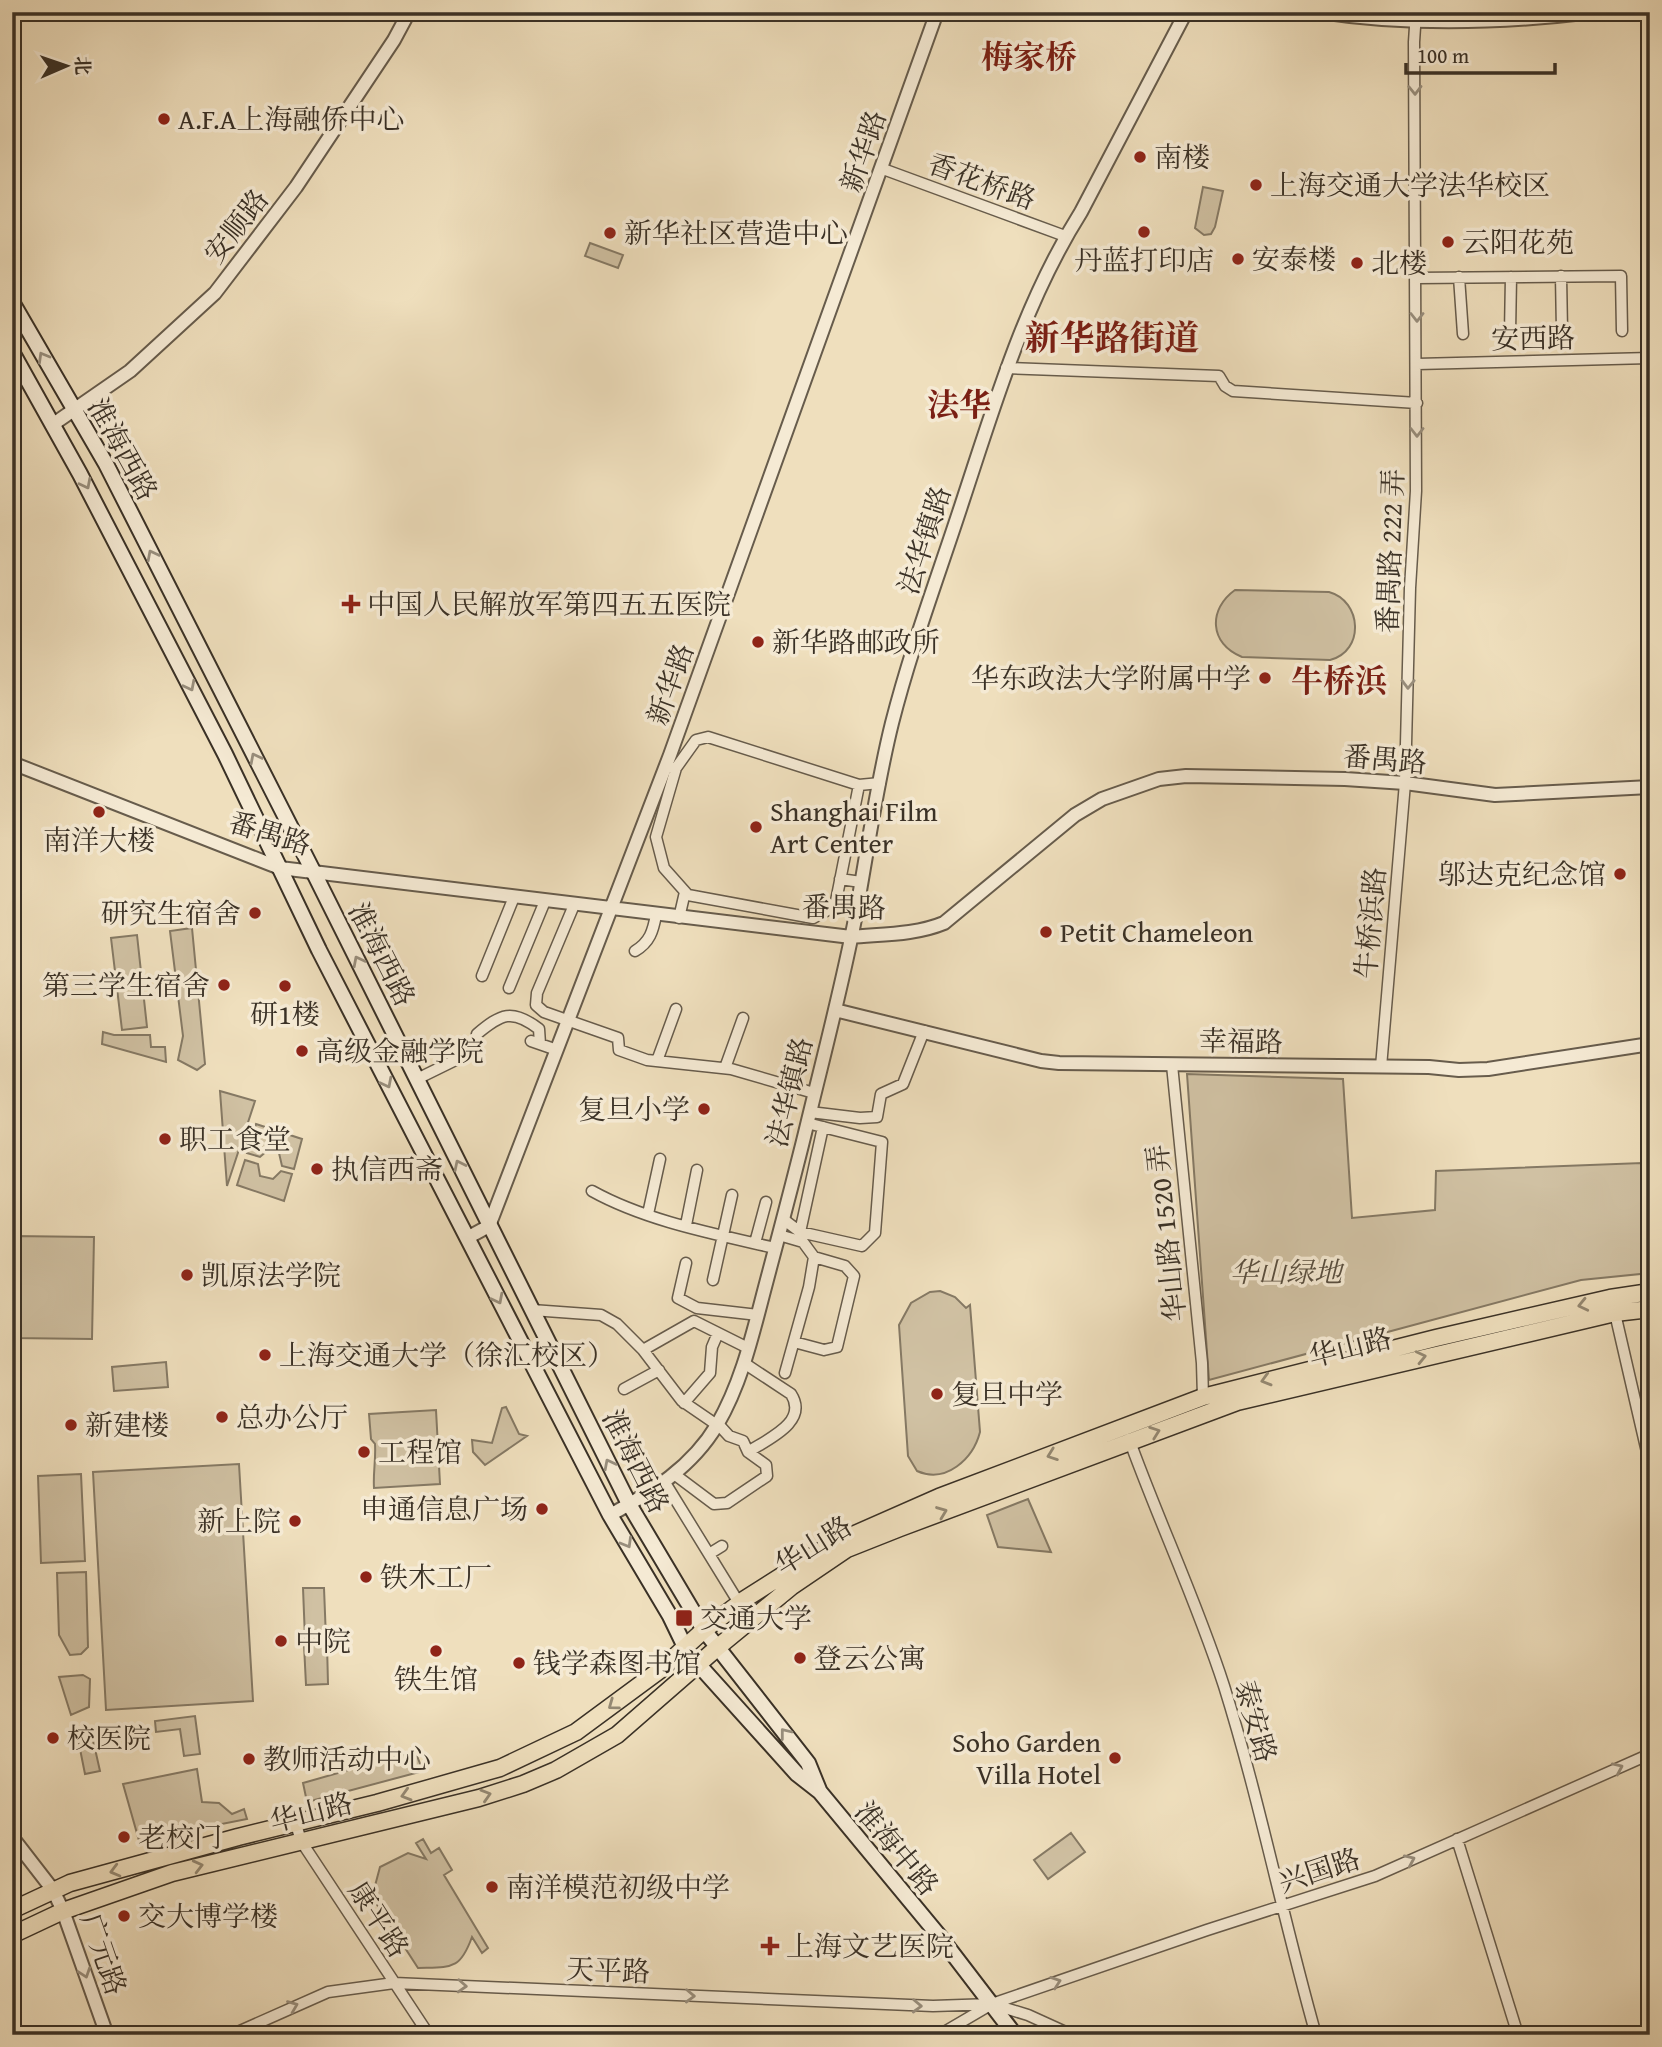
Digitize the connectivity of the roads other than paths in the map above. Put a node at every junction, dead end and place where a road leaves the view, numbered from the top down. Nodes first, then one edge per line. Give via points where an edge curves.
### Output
1 (409, 12) edge
2 (937, 12) edge
3 (1185, 12) edge
4 (1320, 12) edge
5 (1593, 12) edge
6 (1416, 17) edge
7 (883, 169) junction
8 (1065, 236) junction
9 (1561, 276) junction
10 (1459, 277) junction
11 (1511, 277) junction
12 (1417, 278) junction
13 (12, 302) edge
14 (1562, 331) dead end
15 (1622, 331) dead end
16 (1510, 332) dead end
17 (1462, 334) dead end
18 (12, 352) edge
19 (1650, 358) edge
20 (1417, 364) junction
21 (1006, 368) junction
22 (1417, 403) junction
23 (75, 411) junction
24 (52, 425) junction
25 (12, 763) edge
26 (671, 768) junction
27 (880, 783) junction
28 (1405, 783) junction
29 (859, 785) junction
30 (1650, 787) edge
31 (280, 868) junction
32 (314, 873) junction
33 (840, 878) junction
34 (862, 883) junction
35 (685, 892) junction
36 (514, 897) junction
37 (545, 901) junction
38 (574, 905) junction
39 (746, 907) junction
40 (611, 909) junction
41 (656, 915) junction
42 (798, 915) junction
43 (679, 918) junction
44 (742, 925) junction
45 (796, 931) junction
46 (851, 937) junction
47 (635, 951) dead end
48 (482, 976) dead end
49 (509, 988) dead end
50 (676, 1009) dead end
51 (835, 1010) junction
52 (743, 1018) dead end
53 (569, 1020) junction
54 (924, 1031) junction
55 (1650, 1044) edge
56 (557, 1051) junction
57 (657, 1061) junction
58 (1172, 1065) junction
59 (1381, 1067) junction
60 (725, 1068) junction
61 (417, 1079) junction
62 (814, 1093) junction
63 (809, 1117) junction
64 (823, 1127) junction
65 (660, 1158) dead end
66 (697, 1170) dead end
67 (795, 1174) junction
68 (812, 1177) junction
69 (592, 1191) dead end
70 (732, 1195) dead end
71 (766, 1202) dead end
72 (648, 1214) junction
73 (783, 1219) junction
74 (686, 1225) junction
75 (489, 1226) junction
76 (800, 1232) junction
77 (779, 1235) junction
78 (723, 1236) junction
79 (467, 1238) junction
80 (755, 1243) junction
81 (775, 1248) junction
82 (814, 1257) junction
83 (686, 1263) dead end
84 (713, 1280) dead end
85 (1650, 1292) edge
86 (1613, 1305) junction
87 (1650, 1309) edge
88 (532, 1310) junction
89 (758, 1314) junction
90 (718, 1333) junction
91 (794, 1342) junction
92 (748, 1348) junction
93 (643, 1350) junction
94 (744, 1363) junction
95 (659, 1370) junction
96 (785, 1373) dead end
97 (624, 1388) dead end
98 (1203, 1397) junction
99 (684, 1403) junction
100 (717, 1425) junction
101 (1128, 1435) junction
102 (748, 1452) junction
103 (1650, 1465) edge
104 (669, 1478) junction
105 (629, 1504) junction
106 (610, 1515) junction
107 (722, 1546) dead end
108 (709, 1554) junction
109 (739, 1603) junction
110 (704, 1630) junction
111 (685, 1647) junction
112 (718, 1647) junction
113 (698, 1664) junction
114 (1650, 1754) edge
115 (820, 1791) junction
116 (296, 1824) junction
117 (12, 1837) edge
118 (1457, 1839) junction
119 (301, 1841) junction
120 (53, 1890) junction
121 (1284, 1905) junction
122 (12, 1910) edge
123 (64, 1911) junction
124 (12, 1936) edge
125 (394, 1983) junction
126 (992, 2004) junction
127 (107, 2035) edge
128 (231, 2035) edge
129 (429, 2035) edge
130 (939, 2035) edge
131 (1015, 2035) edge
132 (1072, 2035) edge
133 (1316, 2035) edge
134 (1518, 2035) edge

1 - 23 street, 安顺路 via 296,187 215,293 130,371
2 - 7 street, 新华路
3 - 8 street, 法华镇路
4 - 6 street
5 - 6 street via 1487,22
6 -> 12 street, 番禺路 222 弄
7 - 8 street, 香花桥路
7 - 26 street, 新华路
8 - 21 street, 法华镇路
9 - 11 street
9 - 14 street
9 - 15 street via 1621,276
10 - 11 street
10 - 12 street
10 - 17 street
11 - 16 street
12 -> 20 street, 番禺路 222 弄
23 -> 13 main road, 淮海西路
18 - 24 main road, 淮海西路
19 - 20 street, 安西路
20 - 22 street, 番禺路 222 弄
21 - 22 street via 1219,376 1233,391
21 - 27 street, 法华镇路 via 910,660
22 -> 28 street, 番禺路 222 弄
23 - 24 street, 安顺路
32 -> 23 main road, 淮海西路
24 -> 31 main road, 淮海西路
25 - 31 street, 番禺路
26 - 29 street via 696,740 708,737
26 - 35 street via 656,837 664,868
26 - 40 street, 新华路
27 - 29 street
27 - 34 street, 法华镇路
28 - 30 street, 番禺路 via 1495,795
28 - 46 street, 番禺路 via 1304,777 1159,779 1102,799 1075,815 944,923 930,929
28 - 59 street, 牛桥浜路
29 - 33 street
31 - 32 street, 番禺路
31 -> 79 main road, 淮海西路
32 - 36 street, 番禺路
61 -> 32 main road, 淮海西路
33 - 34 street
33 - 42 street via 835,906 813,918
34 - 46 street, 法华镇路
35 - 39 street
35 - 43 street
36 - 37 street, 番禺路
36 - 48 street
37 - 38 street, 番禺路
37 - 49 street
38 - 40 street, 番禺路
38 - 53 street via 536,1005
39 - 42 street
39 - 44 street
40 - 41 street, 番禺路
40 - 53 street, 新华路
41 - 43 street, 番禺路
41 - 47 street via 645,946
42 - 45 street
43 - 44 street, 番禺路
44 - 45 street, 番禺路
45 - 46 street, 番禺路
46 - 51 street, 法华镇路
50 - 57 street
51 - 54 street, 幸福路
51 - 62 street, 法华镇路
52 - 60 street
53 - 56 street, 新华路
53 - 57 street via 618,1038 619,1050
54 - 58 street, 幸福路 via 1050,1063
54 - 63 street via 903,1084 881,1094 877,1117
55 - 59 street, 幸福路 via 1488,1069
56 - 61 street via 536,1043 539,1029 524,1017 498,1017 477,1034 474,1051
56 - 75 street, 新华路
57 - 60 street
58 - 59 street, 幸福路
58 - 98 street, 华山路 1520 弄
60 - 62 street
75 -> 61 main road, 淮海西路
62 - 63 street, 法华镇路
63 - 64 street
63 - 67 street, 法华镇路
64 - 68 street
64 - 76 street via 882,1142 875,1233 862,1246
65 - 72 street
66 - 74 street
67 - 68 street
67 - 73 street, 法华镇路
68 - 76 street
69 - 72 street
70 - 78 street
71 - 80 street
72 - 74 street
73 - 76 street
73 - 77 street, 法华镇路
74 - 78 street
75 - 79 street
75 - 88 main road, 淮海西路
77 - 81 street, 法华镇路
77 - 82 street via 803,1242
78 - 80 street
78 - 84 street
79 -> 106 main road, 淮海西路
80 - 81 street
81 - 89 street, 法华镇路
82 - 91 street
82 - 91 street via 845,1266 855,1276 838,1346 824,1350
83 - 89 street via 678,1298 696,1308
85 - 86 main road, 华山路
86 - 87 main road, 华山路
86 -> 98 main road, 华山路 via 1283,1375
101 -> 86 main road, 华山路 via 1237,1402
86 - 103 street
88 - 93 street via 601,1315
105 -> 88 main road, 淮海西路
89 - 92 street, 法华镇路
90 - 92 street
90 - 93 street via 694,1321
90 - 99 street via 710,1373
91 - 96 street
92 - 94 street, 法华镇路
93 - 95 street
94 - 100 street, 法华镇路
94 - 102 street via 796,1401 791,1423
95 - 97 street
95 - 99 street
98 - 101 main road, 华山路
99 - 100 street
100 - 102 street via 743,1441
100 - 104 street, 法华镇路
101 -> 109 main road, 华山路 via 939,1497 830,1545
112 -> 101 main road, 华山路 via 791,1587 847,1549
101 - 121 street, 泰安路 via 1224,1688
102 - 104 street via 766,1465 767,1476 727,1503 714,1504
104 - 105 street, 法华镇路
104 - 108 street
105 - 106 street, 法华镇路
105 - 110 main road, 淮海西路
106 -> 111 main road, 淮海西路
107 - 108 street
108 - 109 street
109 - 110 main road, 华山路
110 - 111 main road, 华山路
110 - 112 main road, 淮海中路
111 - 113 main road, 淮海中路
111 -> 116 main road, 华山路 via 576,1732 500,1768
112 - 113 main road, 华山路
115 -> 112 main road, 淮海中路 via 808,1763
113 - 115 main road, 淮海中路 via 797,1774
119 -> 113 main road, 华山路 via 479,1798 544,1775 623,1731
118 -> 114 street, 兴国路
115 - 126 main road, 淮海中路
116 - 119 street, 康平路
116 -> 120 main road, 华山路
117 - 120 street, 广元路
121 -> 118 street, 兴国路 via 1375,1876
118 - 134 street
123 -> 119 main road, 华山路 via 172,1873
119 - 125 street, 康平路
120 - 122 main road, 华山路
120 - 123 street, 广元路
126 -> 121 street, 兴国路
121 - 133 street, 泰安路
123 - 124 main road, 华山路
123 -> 127 street, 广元路
125 -> 126 street, 天平路 via 905,2005
128 -> 125 street, 天平路 via 328,1992
125 - 129 street, 康平路
126 - 130 street
126 - 131 main road, 淮海中路
126 - 132 street

